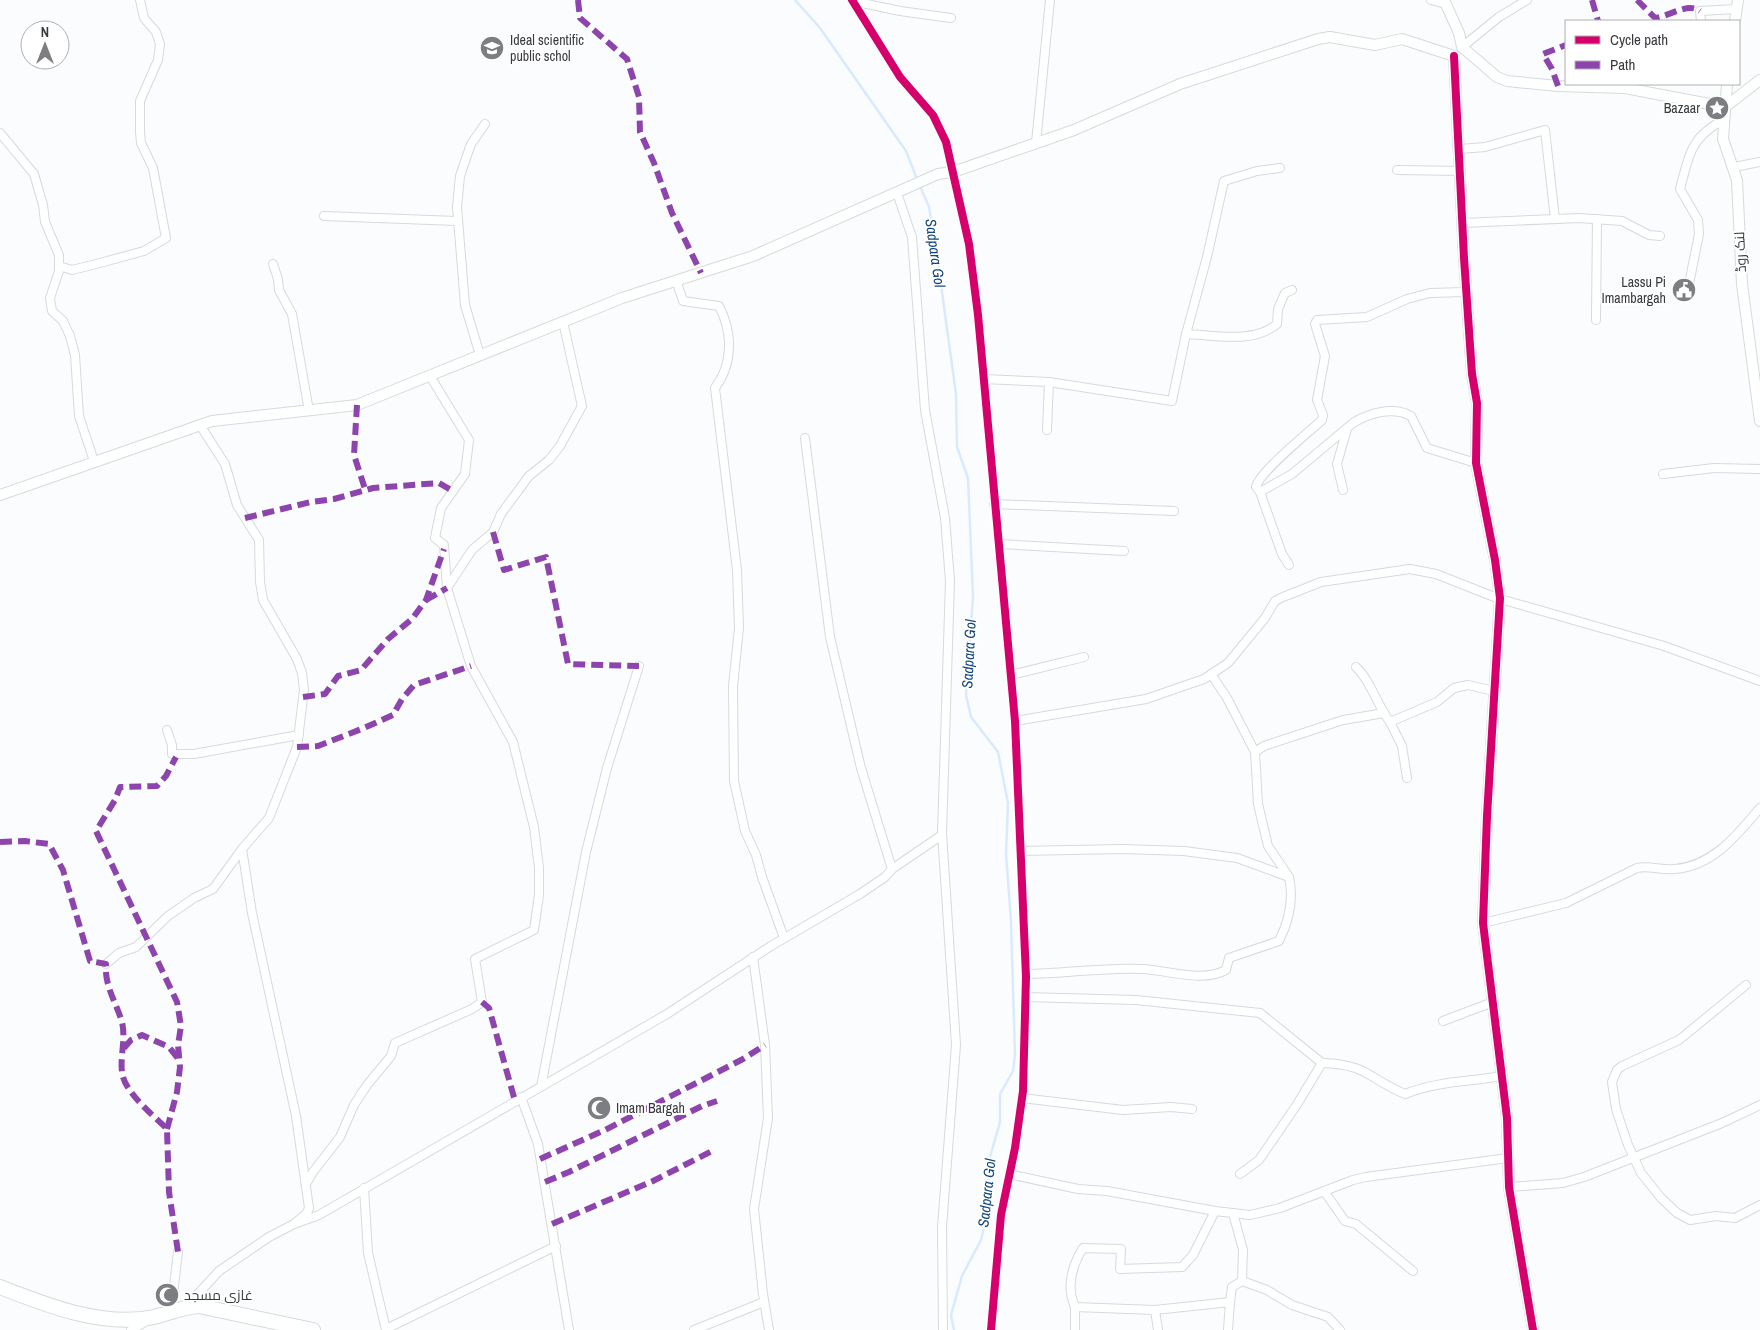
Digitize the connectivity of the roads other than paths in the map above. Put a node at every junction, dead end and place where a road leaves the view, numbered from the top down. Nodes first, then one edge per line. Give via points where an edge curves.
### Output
1 (140, 0) edge
2 (1050, 0) edge
3 (1431, 0) edge
4 (1527, 0) edge
5 (852, 1) edge
6 (1445, 2) edge
7 (1738, 5) edge
8 (951, 18) dead end
9 (1701, 20) edge
10 (1735, 20) edge
11 (1462, 47) junction
12 (1454, 56) junction
13 (1760, 80) edge
14 (1728, 85) edge
15 (1725, 106) junction
16 (1723, 120) junction
17 (485, 124) dead end
18 (0, 133) edge
19 (1036, 143) junction
20 (1460, 149) junction
21 (1760, 162) edge
22 (1734, 167) junction
23 (1280, 168) dead end
24 (1398, 170) dead end
25 (1461, 171) junction
26 (953, 172) junction
27 (899, 191) junction
28 (324, 216) dead end
29 (1555, 219) junction
30 (1596, 219) junction
31 (457, 221) junction
32 (1462, 223) junction
33 (1660, 236) dead end
34 (273, 264) dead end
35 (59, 266) junction
36 (676, 280) junction
37 (1689, 284) dead end
38 (1292, 290) dead end
39 (1466, 292) junction
40 (1596, 320) dead end
41 (563, 322) junction
42 (1186, 334) junction
43 (480, 355) junction
44 (430, 376) junction
45 (984, 379) junction
46 (1049, 382) junction
47 (309, 411) junction
48 (1760, 421) edge
49 (200, 425) junction
50 (1347, 428) junction
51 (1047, 430) dead end
52 (804, 438) dead end
53 (94, 461) junction
54 (1476, 463) junction
55 (1760, 469) edge
56 (1663, 474) dead end
57 (1343, 490) dead end
58 (1260, 492) junction
59 (0, 495) edge
60 (994, 504) junction
61 (1174, 511) dead end
62 (999, 544) junction
63 (1124, 551) dead end
64 (1289, 566) dead end
65 (447, 588) junction
66 (1500, 598) junction
67 (1084, 657) dead end
68 (639, 666) dead end
69 (1356, 667) dead end
70 (1211, 674) junction
71 (1011, 675) junction
72 (1760, 681) edge
73 (1494, 691) junction
74 (1384, 713) junction
75 (1014, 721) junction
76 (1390, 722) junction
77 (167, 730) dead end
78 (298, 735) junction
79 (1255, 752) junction
80 (1407, 778) dead end
81 (1760, 808) edge
82 (942, 835) junction
83 (242, 849) junction
84 (1021, 851) junction
85 (892, 869) junction
86 (1289, 877) junction
87 (1483, 924) junction
88 (784, 938) junction
89 (753, 957) junction
90 (106, 964) dead end
91 (1026, 974) junction
92 (1746, 986) dead end
93 (1025, 997) junction
94 (1493, 1002) junction
95 (1443, 1021) dead end
96 (1322, 1063) junction
97 (1502, 1076) junction
98 (540, 1087) junction
99 (520, 1098) junction
100 (1022, 1098) junction
101 (1760, 1105) edge
102 (1192, 1109) dead end
103 (1508, 1158) junction
104 (1633, 1158) junction
105 (1010, 1174) junction
106 (1240, 1174) dead end
107 (306, 1184) junction
108 (1509, 1187) junction
109 (364, 1188) junction
110 (1324, 1191) junction
111 (1760, 1205) edge
112 (1215, 1211) junction
113 (1233, 1213) junction
114 (294, 1224) junction
115 (556, 1246) junction
116 (178, 1252) dead end
117 (1413, 1271) dead end
118 (1242, 1281) junction
119 (0, 1287) edge
120 (764, 1302) junction
121 (1230, 1302) junction
122 (186, 1307) junction
123 (1075, 1307) junction
124 (1155, 1310) junction
125 (171, 1311) junction
126 (154, 1317) junction
127 (275, 1326) edge
128 (131, 1330) edge
129 (313, 1330) edge
130 (386, 1330) edge
131 (569, 1330) edge
132 (694, 1330) edge
133 (769, 1330) edge
134 (943, 1330) edge
135 (991, 1330) edge
136 (1075, 1330) edge
137 (1158, 1330) edge
138 (1228, 1330) edge
139 (1340, 1330) edge
140 (1533, 1330) edge

1 - 35 street via 144,18 160,38 158,60 140,100 140,132 141,143 153,168 166,238 144,251 93,265 72,270
2 - 19 street
3 - 6 street
4 - 11 street via 1499,17
5 - 8 street
5 - 26 street via 900,77 932,114 946,142
6 - 11 main road
7 - 9 street via 1700,11
7 - 10 main road
11 - 12 main road
11 - 15 main road via 1497,77 1507,81 1625,88
12 - 19 main road via 1402,39 1375,46 1330,37 1318,39 1180,84
12 - 20 main road
13 - 15 main road
14 - 15 main road, لنک روڈ
15 - 16 main road, لنک روڈ
16 - 22 main road, لنک روڈ via 1723,139
16 - 37 street via 1706,129 1694,142 1680,189 1698,220 1699,234
17 - 31 street via 471,144 460,176
18 - 35 street via 34,174 45,222 59,255
19 - 26 main road
20 - 25 main road
20 - 29 street via 1485,147 1546,130
21 - 22 street
22 - 48 main road, لنک روڈ via 1742,284
23 - 42 street via 1224,181
24 - 25 street
25 - 32 main road
26 - 27 main road via 938,174
26 - 45 street via 969,244
27 - 36 main road via 753,256
27 - 82 street via 912,237 926,410 945,518 949,572
28 - 31 street
29 - 30 street
29 - 32 street
30 - 33 street via 1622,220 1649,235
30 - 40 street
31 - 43 street via 465,305
32 - 39 main road
34 - 47 street via 279,290 292,314
35 - 53 street via 50,298 52,311 63,321 70,336 75,355 79,416
36 - 41 main road
36 - 88 street via 683,301 719,306 730,341 724,376 715,388 737,570 739,628 733,686 734,781 745,831
38 - 42 street via 1285,293 1278,309 1277,324 1261,333 1239,336
39 - 54 main road via 1477,404
39 - 58 street via 1430,293 1407,299 1367,317 1317,320 1317,333 1326,356 1317,400 1322,420 1258,481 1256,487
41 - 43 main road
41 - 65 street via 582,406 560,446 529,476 501,514 493,532 472,550
42 - 46 street via 1172,401
43 - 44 main road
44 - 47 main road via 357,405
44 - 65 street via 469,440 465,474 441,508 435,538 444,545
45 - 46 street
45 - 60 street
46 - 51 street
47 - 49 main road via 212,420
49 - 53 main road
49 - 78 street via 225,464 237,505 259,540 263,600 302,673 304,690
50 - 54 street via 1363,417 1384,411 1407,414 1427,448
50 - 57 street via 1338,464
50 - 58 street via 1292,474
52 - 85 street via 830,637 861,768
53 - 59 main road
54 - 66 main road via 1496,560
55 - 56 street via 1714,468
58 - 64 street
60 - 61 street
60 - 62 street
62 - 63 street
62 - 71 street
65 - 107 street via 471,666 513,742 532,819 539,868 534,930 474,959 482,1002 395,1043 391,1056 354,1105 340,1137
66 - 70 street via 1417,569 1306,586 1275,601 1228,662
66 - 72 street via 1664,646
66 - 73 main road
67 - 71 street
68 - 98 street via 607,768 586,852
69 - 74 street via 1364,674
70 - 75 street via 1146,699
70 - 79 street
71 - 75 street
73 - 76 street via 1468,685 1454,688 1437,702
73 - 87 main road
74 - 76 street
74 - 79 street via 1343,720 1264,746
75 - 84 street
76 - 80 street via 1402,746
77 - 78 street via 172,754 194,754
78 - 83 street via 297,746 270,818
79 - 86 street via 1258,804 1268,846
81 - 87 street via 1732,840 1708,860 1674,870 1637,868 1566,903
82 - 85 street
82 - 134 street via 956,1045 942,1227
83 - 90 street via 213,889 168,916 136,947 118,953
83 - 107 street via 252,913 296,1116
84 - 86 street via 1184,851 1237,858
84 - 91 street
85 - 88 street via 860,894
86 - 91 street via 1292,890 1290,912 1278,941 1229,958 1226,970 1217,975 1142,969
87 - 94 main road
88 - 89 street
89 - 98 street via 667,1014
89 - 120 street via 767,1076 768,1118 754,1209
91 - 93 street
92 - 104 street via 1679,1040 1617,1070 1612,1092
93 - 96 street via 1136,1000 1260,1013
93 - 100 street
94 - 95 street
94 - 97 main road
96 - 97 street via 1360,1068 1405,1094 1426,1086
96 - 106 street via 1259,1160
97 - 103 main road
98 - 99 street
99 - 109 street
99 - 115 street via 538,1144
100 - 102 street via 1123,1110
100 - 105 street
101 - 104 street
103 - 108 main road
103 - 110 street via 1366,1177
104 - 108 street via 1563,1182
104 - 111 street via 1649,1184 1684,1218 1735,1218
105 - 112 street via 1078,1189 1107,1191
105 - 135 street via 1001,1215
107 - 114 street via 309,1208
108 - 140 main road
109 - 114 street via 320,1215
109 - 130 street via 368,1253
110 - 113 street via 1263,1214
110 - 117 street via 1345,1222 1356,1224
112 - 113 street
112 - 123 street via 1193,1255 1182,1268 1120,1269 1121,1249 1083,1248 1074,1262 1070,1282
113 - 118 street via 1243,1250
114 - 122 street via 219,1271
115 - 130 street
115 - 131 street
116 - 125 street
118 - 121 street via 1232,1287
118 - 139 street via 1267,1290 1292,1305 1328,1317
119 - 126 highway via 91,1315 127,1319
120 - 132 street
120 - 133 street
121 - 124 street
121 - 138 street
122 - 125 highway
122 - 127 highway via 212,1308
123 - 124 street
123 - 136 street
124 - 137 street
125 - 126 highway
126 - 128 street
127 - 129 highway

